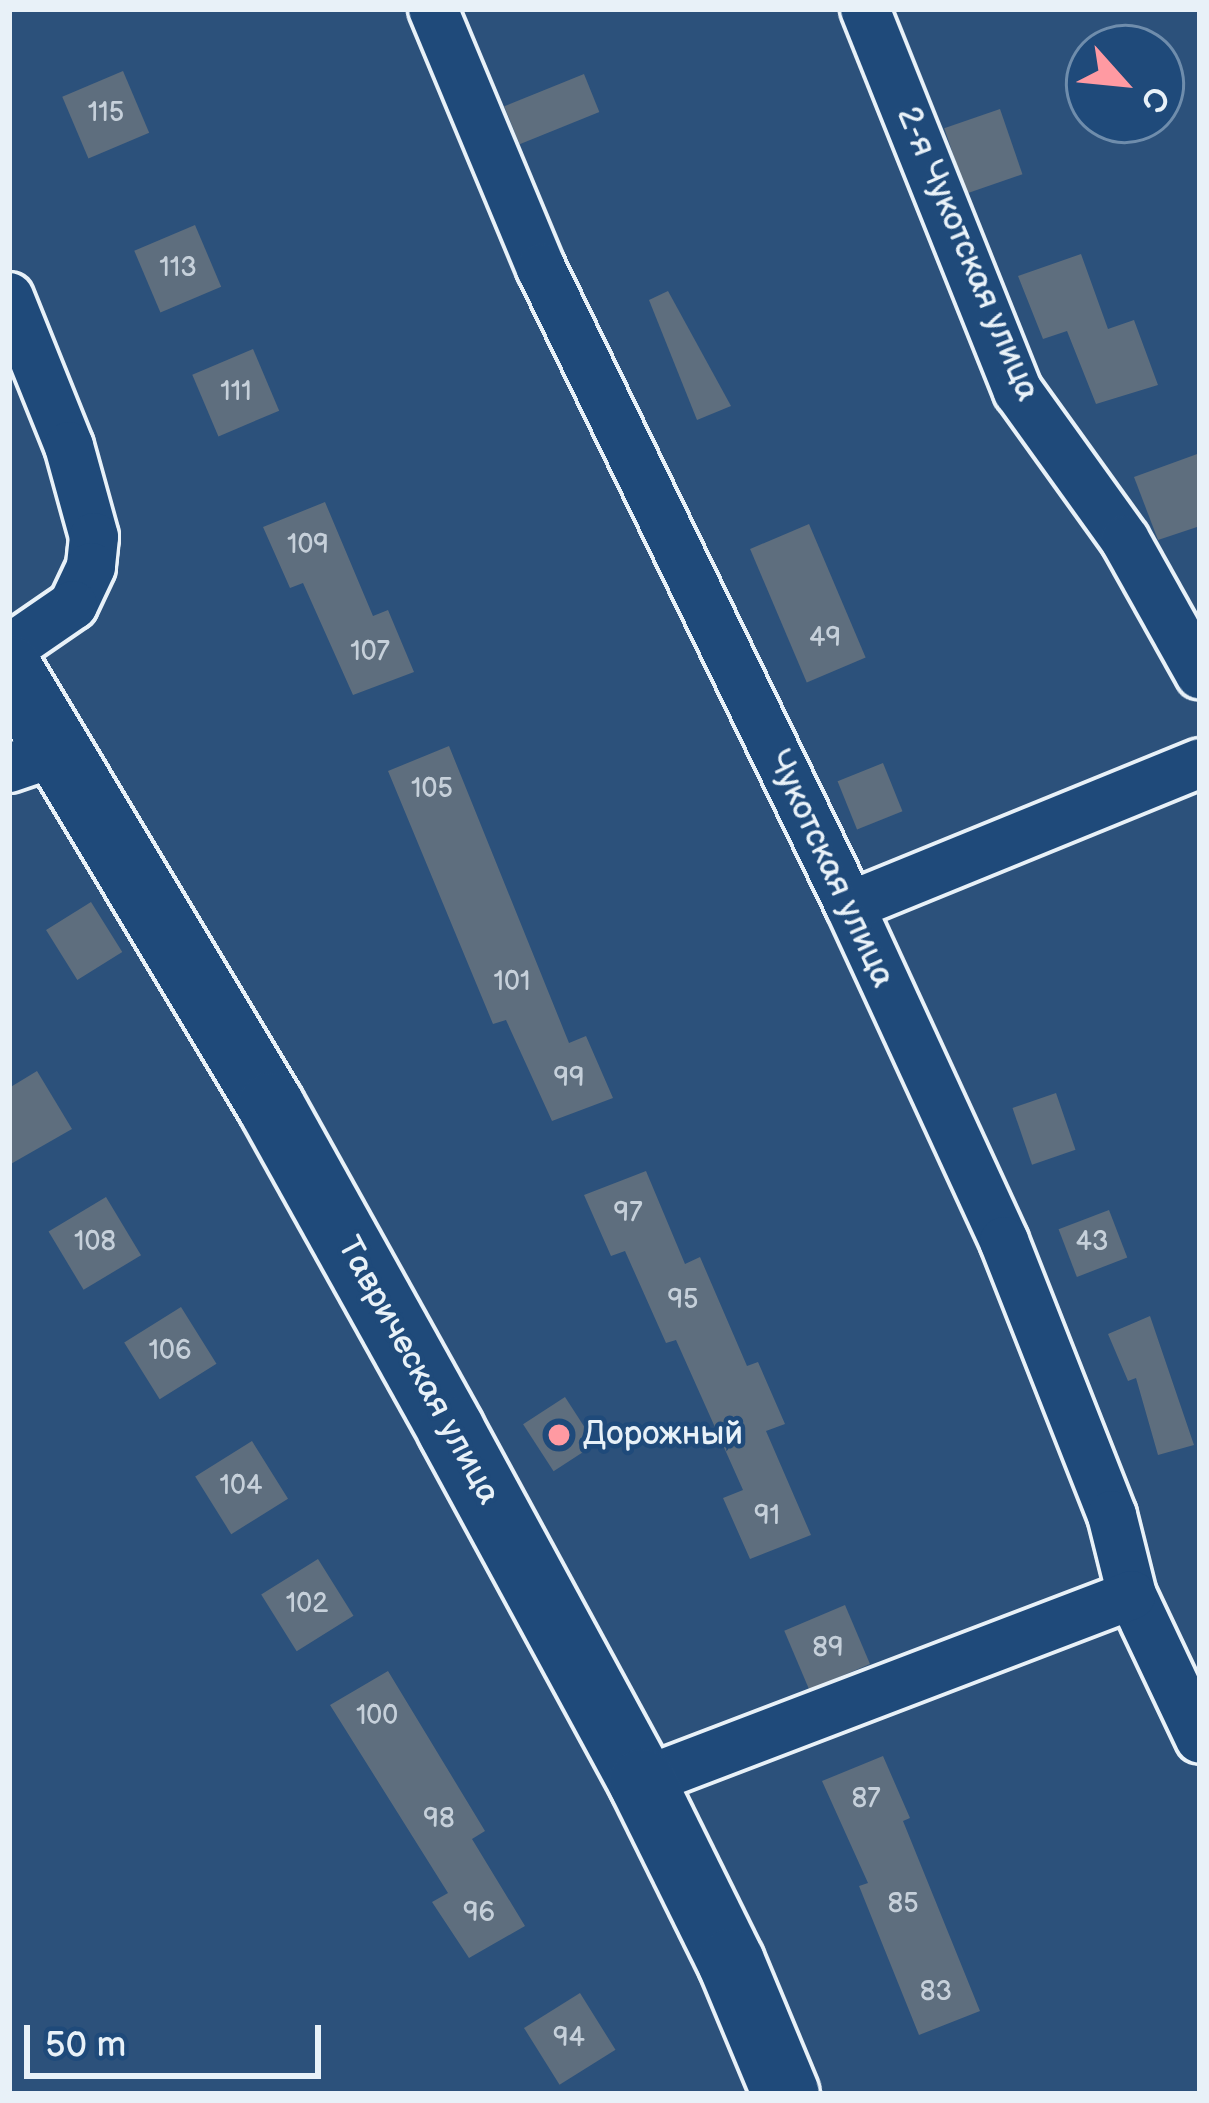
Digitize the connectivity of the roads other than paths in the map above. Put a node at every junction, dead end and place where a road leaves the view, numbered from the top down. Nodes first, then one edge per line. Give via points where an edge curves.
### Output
1 (433, 9) edge
2 (865, 9) edge
3 (9, 297) edge
4 (9, 649) edge
5 (9, 669) edge
6 (1200, 674) edge
7 (33, 760) edge
8 (1200, 763) edge
9 (850, 906) junction
10 (1132, 1595) junction
11 (1200, 1739) edge
12 (643, 1782) junction
13 (786, 2094) edge

1 - 9 street, Чукотская улица via 542,268
2 - 6 street, 2-я Чукотская улица via 1018,391 1125,540
3 - 4 street via 69,446 94,537 74,604
5 - 7 main road, Таврическая улица
7 - 12 main road, Таврическая улица via 271,1106
8 - 9 street
9 - 10 street, Чукотская улица via 1004,1241 1112,1515
10 - 11 street, Чукотская улица
10 - 12 street
12 - 13 main road, Таврическая улица

